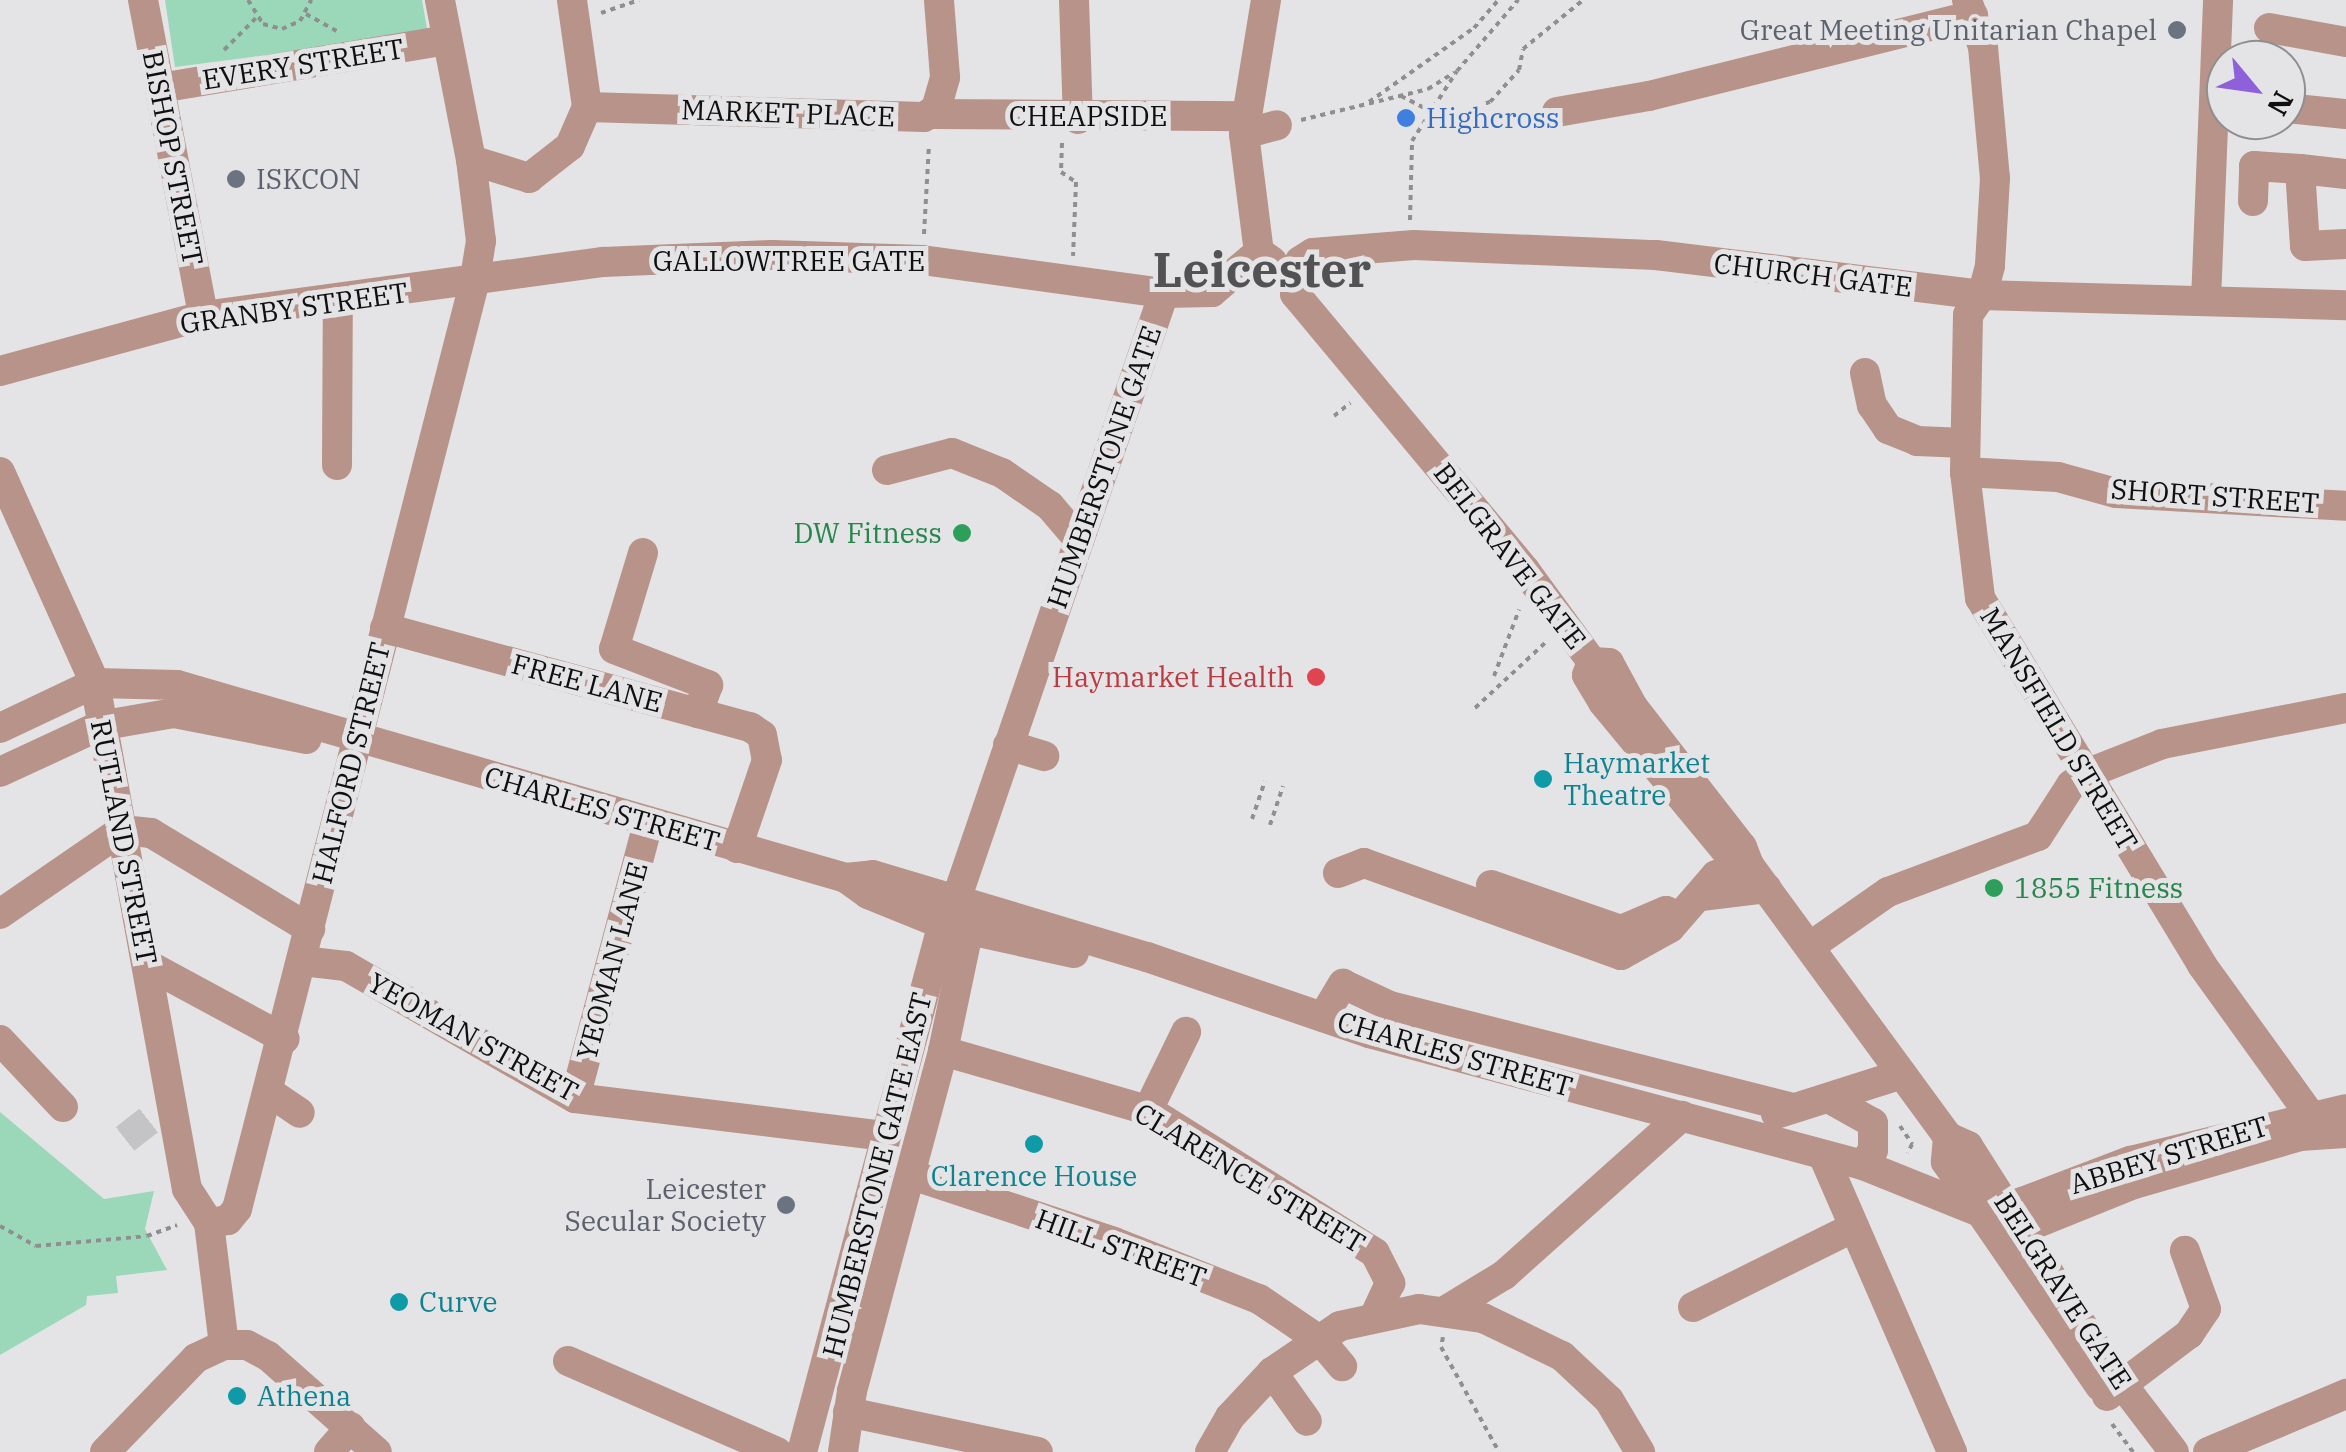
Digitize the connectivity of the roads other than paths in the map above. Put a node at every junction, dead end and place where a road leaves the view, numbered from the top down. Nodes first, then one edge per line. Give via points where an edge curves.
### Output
1 (143, 0) edge
2 (440, 0) edge
3 (939, 0) edge
4 (1074, 0) edge
5 (2218, 0) edge
6 (1257, 8) edge
7 (1970, 8) edge
8 (574, 10) edge
9 (2269, 28) dead end
10 (447, 40) junction
11 (2219, 40) edge
12 (2346, 42) edge
13 (160, 88) junction
14 (587, 106) junction
15 (2306, 110) edge
16 (1556, 112) dead end
17 (931, 114) junction
18 (2346, 114) edge
19 (1065, 118) junction
20 (1244, 125) junction
21 (1277, 125) road end
22 (2218, 140) edge
23 (472, 160) junction
24 (2300, 169) junction
25 (2346, 174) edge
26 (2252, 201) dead end
27 (2346, 244) edge
28 (1258, 252) junction
29 (1294, 277) junction
30 (474, 284) junction
31 (1164, 293) junction
32 (1982, 295) junction
33 (338, 299) junction
34 (2206, 301) junction
35 (2346, 305) edge
36 (202, 316) junction
37 (0, 370) edge
38 (1866, 373) dead end
39 (1965, 457) junction
40 (337, 465) dead end
41 (887, 470) dead end
42 (0, 472) edge
43 (2346, 506) edge
44 (1078, 540) junction
45 (643, 553) dead end
46 (385, 628) junction
47 (95, 683) junction
48 (2346, 708) edge
49 (698, 713) junction
50 (98, 726) junction
51 (0, 728) edge
52 (359, 738) junction
53 (1008, 745) junction
54 (1044, 756) dead end
55 (0, 772) edge
56 (2086, 774) junction
57 (648, 824) junction
58 (122, 830) junction
59 (737, 848) junction
60 (1338, 874) dead end
61 (1758, 876) junction
62 (1491, 885) dead end
63 (958, 911) junction
64 (0, 914) edge
65 (1674, 922) junction
66 (310, 929) junction
67 (1812, 945) junction
68 (302, 962) junction
69 (150, 966) junction
70 (1322, 1017) junction
71 (1186, 1032) dead end
72 (285, 1039) junction
73 (0, 1040) edge
74 (944, 1051) junction
75 (1902, 1074) junction
76 (269, 1092) junction
77 (576, 1098) junction
78 (1830, 1099) junction
79 (63, 1107) dead end
80 (1793, 1108) junction
81 (2346, 1109) edge
82 (1148, 1110) junction
83 (300, 1113) dead end
84 (1682, 1116) junction
85 (2302, 1122) junction
86 (1727, 1127) junction
87 (2346, 1132) edge
88 (884, 1136) junction
89 (1824, 1154) junction
90 (1863, 1165) junction
91 (912, 1176) junction
92 (205, 1220) junction
93 (2002, 1221) junction
94 (1854, 1227) junction
95 (2185, 1252) dead end
96 (1693, 1306) dead end
97 (1448, 1309) junction
98 (1375, 1315) junction
99 (1321, 1340) junction
100 (224, 1345) junction
101 (568, 1360) dead end
102 (1342, 1366) dead end
103 (1272, 1372) junction
104 (2114, 1390) junction
105 (2346, 1394) edge
106 (848, 1412) junction
107 (1307, 1421) dead end
108 (351, 1428) junction
109 (105, 1452) edge
110 (329, 1452) edge
111 (377, 1452) edge
112 (777, 1452) edge
113 (802, 1452) edge
114 (843, 1452) edge
115 (1038, 1452) edge
116 (1210, 1452) edge
117 (1640, 1452) edge
118 (1952, 1452) edge
119 (2151, 1452) edge
120 (2174, 1452) edge
121 (2208, 1452) edge

1 - 13 street, BISHOP STREET
2 - 10 street, HALFORD STREET
3 - 17 street, MARKET PLACE via 946,77
4 - 19 street
5 - 11 street
6 - 20 street
7 - 16 street via 1650,96
7 - 32 street, MANSFIELD STREET via 1984,47 1995,164 1993,240
8 - 14 street
9 - 12 street
10 - 13 street, EVERY STREET
10 - 23 street, HALFORD STREET
13 - 36 street, BISHOP STREET
14 - 17 street, MARKET PLACE
14 - 23 street via 570,146 541,172 514,178
15 - 18 street
17 - 19 street, CHEAPSIDE
19 - 20 street, CHEAPSIDE
20 - 21 street, CHEAPSIDE
20 - 28 street
22 - 34 street
23 - 30 street, HALFORD STREET via 481,241
24 - 25 street
24 - 26 street via 2254,166
24 - 27 street via 2305,246
28 - 29 street
28 - 31 street, HUMBERSTONE GATE via 1212,292
29 - 32 street, CHURCH GATE via 1312,252 1414,245 1656,255
29 - 61 street, BELGRAVE GATE via 1295,294 1566,624 1592,662 1587,676 1603,702 1731,857
30 - 31 street, GALLOWTREE GATE via 603,262 772,255 922,260
30 - 33 street, GRANBY STREET
30 - 46 street, HALFORD STREET
31 - 44 street, HUMBERSTONE GATE
32 - 34 street, CHURCH GATE
32 - 39 street, MANSFIELD STREET via 1968,315
33 - 36 street, GRANBY STREET
33 - 40 street
34 - 35 street, CHURCH GATE
36 - 37 street, GRANBY STREET
38 - 39 street, SHORT STREET via 1872,404 1888,429
39 - 43 street, SHORT STREET via 2133,494
39 - 56 street, MANSFIELD STREET via 1980,598
41 - 44 street via 952,453 1002,473 1050,506
42 - 47 street, RUTLAND STREET
44 - 53 street, HUMBERSTONE GATE
45 - 49 street via 614,649 708,685
46 - 49 street, FREE LANE
46 - 52 street, HALFORD STREET
47 - 50 street, RUTLAND STREET
47 - 51 street, CHARLES STREET
47 - 52 street, CHARLES STREET via 178,685
48 - 56 street via 2162,744
49 - 59 street, FREE LANE via 762,735 767,760
50 - 52 street, CHARLES STREET via 174,713 308,740
50 - 55 street, CHARLES STREET
50 - 58 street, RUTLAND STREET
52 - 57 street, CHARLES STREET
52 - 66 street, HALFORD STREET
53 - 54 street
53 - 63 street, HUMBERSTONE GATE
56 - 67 street via 2070,785 2038,836 1888,892
56 - 85 street, MANSFIELD STREET
57 - 59 street, CHARLES STREET
57 - 77 street, YEOMAN LANE
58 - 64 street
58 - 66 street via 151,833
58 - 69 street, RUTLAND STREET
59 - 63 street, CHARLES STREET via 846,878 873,875
60 - 65 street via 1364,863 1612,956 1630,953
61 - 65 street via 1716,875
61 - 67 street, BELGRAVE GATE
62 - 65 street via 1621,930 1666,911
63 - 70 street, CHARLES STREET
63 - 74 street, HUMBERSTONE GATE
63 - 88 street, HUMBERSTONE GATE EAST
66 - 68 street, HALFORD STREET
67 - 75 street, BELGRAVE GATE
68 - 72 street, HALFORD STREET
68 - 77 street, YEOMAN STREET via 346,966
69 - 72 street
69 - 92 street, RUTLAND STREET via 160,1110
70 - 80 street via 1342,984 1400,1009
70 - 84 street, CHARLES STREET
71 - 82 street
72 - 76 street, HALFORD STREET
73 - 79 street
74 - 82 street, CLARENCE STREET
74 - 91 street, HUMBERSTONE GATE
75 - 78 street, CHARLES STREET
75 - 93 street, BELGRAVE GATE via 1948,1138 1946,1162
76 - 83 street
76 - 92 street, HALFORD STREET via 238,1209 228,1220
77 - 88 street, YEOMAN STREET
78 - 80 street, CHARLES STREET
78 - 90 street via 1873,1123 1873,1150
80 - 86 street, CHARLES STREET
81 - 85 street, ABBEY STREET
82 - 98 street, CLARENCE STREET via 1375,1253 1390,1283
84 - 86 street, CHARLES STREET
84 - 97 street via 1504,1275
85 - 87 street, ABBEY STREET
85 - 93 street, ABBEY STREET via 2130,1162
86 - 89 street, CHARLES STREET
88 - 113 street, HUMBERSTONE GATE EAST
89 - 90 street, CHARLES STREET
89 - 94 street
90 - 93 street, CHARLES STREET
91 - 99 street, HILL STREET via 1259,1298
91 - 106 street, HUMBERSTONE GATE
92 - 100 street, RUTLAND STREET
93 - 104 street, BELGRAVE GATE
94 - 96 street
94 - 118 street
95 - 104 street via 2206,1309 2189,1334
97 - 98 street
97 - 117 street via 1507,1326 1562,1356 1609,1400
98 - 99 street
99 - 102 street, HILL STREET
99 - 103 street
100 - 108 street via 247,1345 268,1356
100 - 109 street via 196,1358
101 - 112 street
103 - 107 street
103 - 116 street via 1230,1417
104 - 119 street, BELGRAVE GATE
104 - 120 street, BELGRAVE GATE
105 - 121 street
106 - 114 street, HUMBERSTONE GATE
106 - 115 street
108 - 110 street
108 - 111 street

